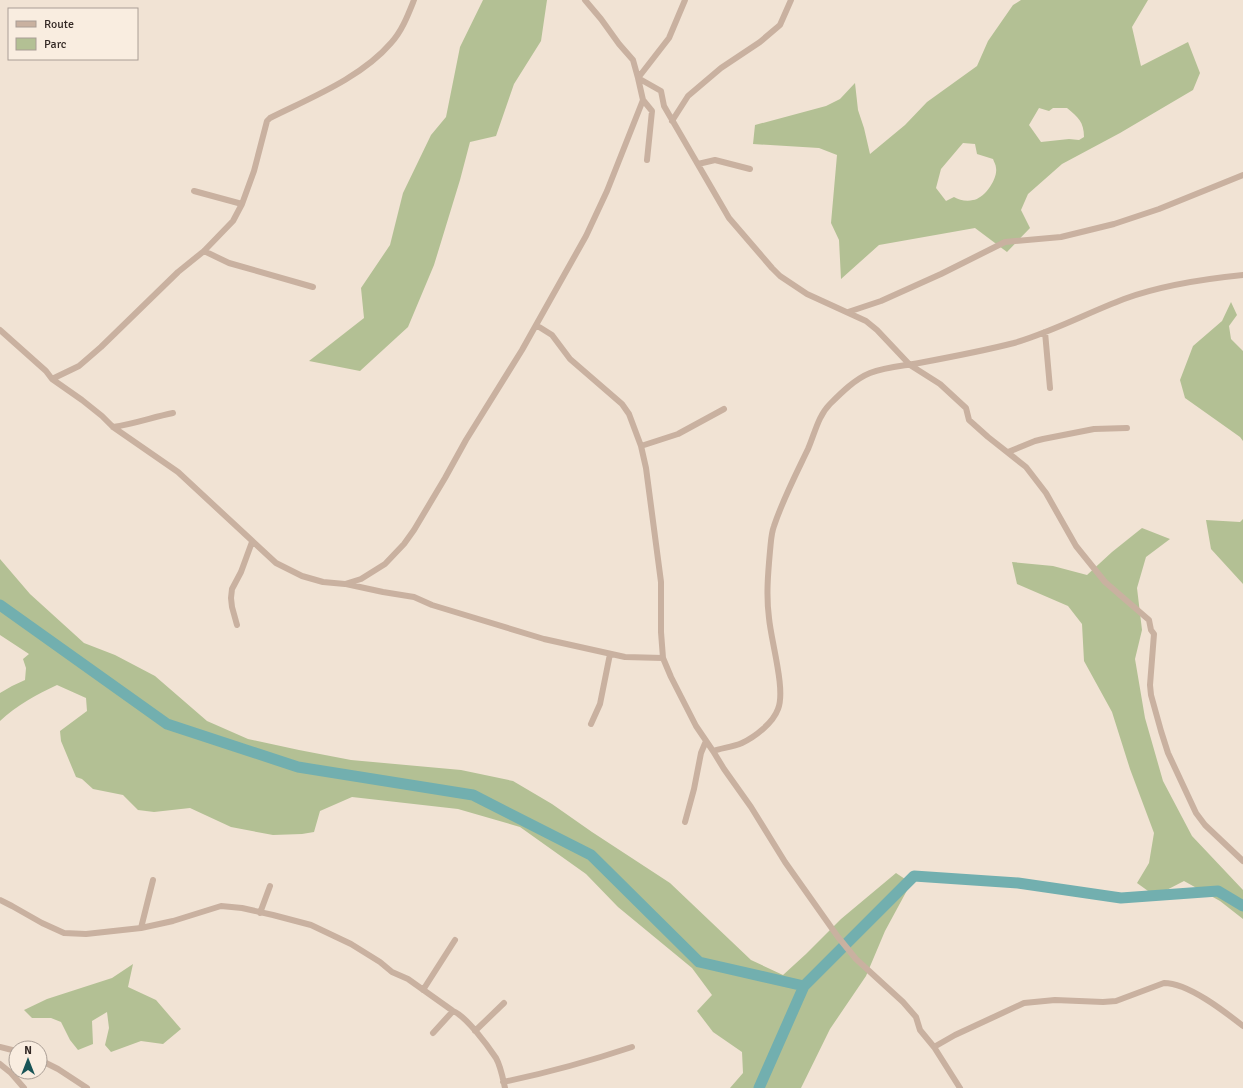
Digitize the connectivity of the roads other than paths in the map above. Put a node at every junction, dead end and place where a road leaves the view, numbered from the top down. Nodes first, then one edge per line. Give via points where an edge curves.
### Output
1 (414, 0) edge
2 (585, 0) edge
3 (685, 0) edge
4 (791, 0) edge
5 (638, 78) junction
6 (643, 100) junction
7 (672, 121) junction
8 (647, 160) dead end
9 (698, 164) junction
10 (750, 169) dead end
11 (1243, 175) edge
12 (194, 191) dead end
13 (242, 204) junction
14 (204, 251) junction
15 (1243, 275) edge
16 (312, 287) dead end
17 (848, 312) junction
18 (536, 325) junction
19 (0, 330) edge
20 (1045, 332) junction
21 (910, 365) junction
22 (52, 379) junction
23 (1050, 388) dead end
24 (724, 409) dead end
25 (173, 413) dead end
26 (113, 427) junction
27 (1127, 428) dead end
28 (640, 446) junction
29 (1008, 452) junction
30 (252, 542) junction
31 (345, 584) junction
32 (237, 625) dead end
33 (610, 654) junction
34 (663, 658) junction
35 (591, 724) dead end
36 (706, 741) junction
37 (713, 751) junction
38 (685, 822) dead end
39 (1243, 861) edge
40 (153, 880) dead end
41 (270, 886) dead end
42 (0, 900) edge
43 (260, 913) junction
44 (141, 928) junction
45 (455, 940) dead end
46 (423, 990) junction
47 (504, 1003) dead end
48 (453, 1011) junction
49 (1243, 1026) edge
50 (475, 1031) junction
51 (433, 1033) dead end
52 (632, 1047) dead end
53 (934, 1047) junction
54 (0, 1064) edge
55 (48, 1064) edge
56 (504, 1085) edge
57 (24, 1088) edge
58 (88, 1088) edge
59 (960, 1088) edge

1 - 13 street via 398,34 368,64 330,88 267,121
2 - 5 street via 633,60
3 - 5 street via 669,38
4 - 7 street via 780,25 721,68 688,96
5 - 6 street
5 - 7 street via 661,91 664,106
6 - 8 street via 652,111
6 - 18 street via 597,213
7 - 9 street
9 - 10 street via 715,160
9 - 17 street via 729,218 780,276 807,294
11 - 17 street via 1114,224 1061,236 1005,242 881,301
12 - 13 street
13 - 14 street via 233,221
14 - 16 street via 229,263
14 - 22 street via 178,272 79,366
15 - 20 street via 1191,282 1141,294
17 - 21 street via 877,330
18 - 28 street via 552,335 570,359 622,404 629,414
18 - 31 street via 404,544 375,571
19 - 22 street
20 - 21 street via 989,350
20 - 23 street
21 - 29 street via 940,384 966,408 969,420
21 - 37 street via 893,366 863,376 842,392 821,416 772,533 768,599 770,629 780,687 778,710 771,721 754,736 741,744
22 - 26 street via 82,400
24 - 28 street via 678,434
25 - 26 street
26 - 30 street via 178,472
27 - 29 street via 1094,429 1043,439
28 - 34 street via 646,468 661,582
29 - 39 street via 1026,467 1043,489 1076,546 1105,582 1149,620 1154,634 1151,695 1168,753 1200,819
30 - 31 street via 276,563 296,573 323,582
30 - 32 street via 232,589 232,607
31 - 33 street via 414,597 492,624
33 - 34 street
33 - 35 street via 600,704
34 - 36 street
36 - 37 street
36 - 38 street
37 - 53 street via 785,862 838,937 912,1012 920,1030
40 - 44 street
41 - 43 street
42 - 44 street via 64,933 86,934
43 - 44 street via 221,906
43 - 46 street via 311,925 333,935 366,952 392,972
45 - 46 street
46 - 48 street
47 - 50 street
48 - 50 street via 459,1013
48 - 51 street
49 - 53 street via 1185,988 1164,983 1116,1001 1024,1002
50 - 56 street via 496,1060
52 - 56 street
53 - 59 street
54 - 57 street
55 - 58 street

